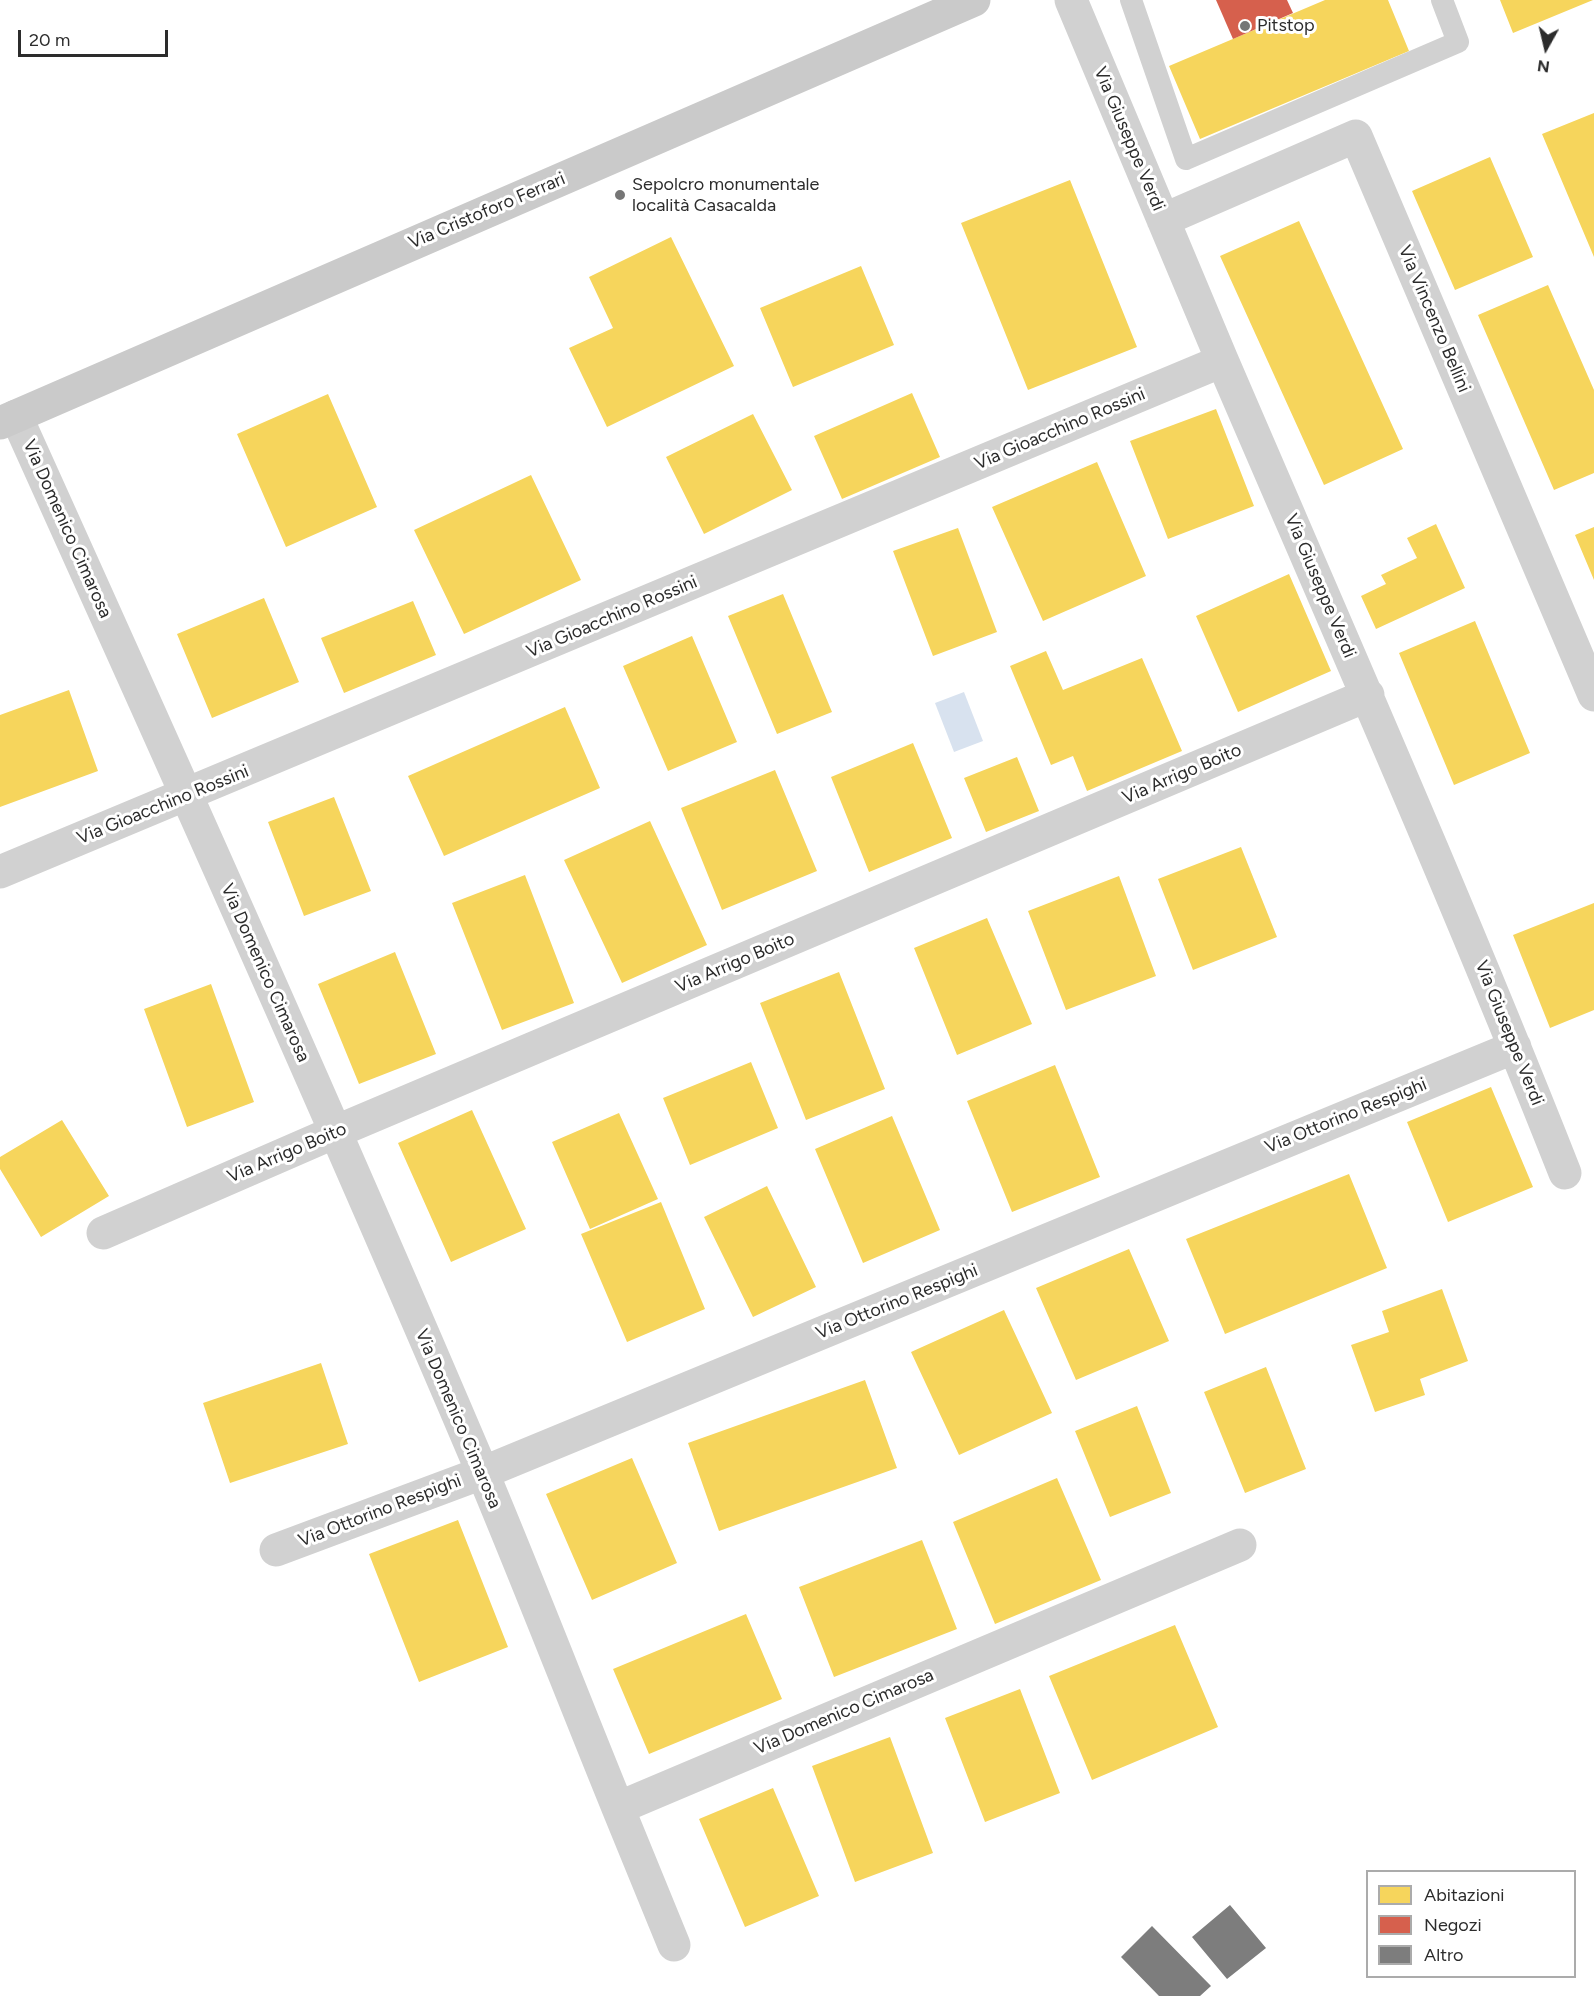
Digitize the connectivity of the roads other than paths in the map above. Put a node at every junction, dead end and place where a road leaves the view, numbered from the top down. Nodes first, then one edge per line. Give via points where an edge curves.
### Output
1 (974, 0) edge
2 (1071, 0) edge
3 (1131, 0) edge
4 (1442, 0) edge
5 (1163, 220) junction
6 (1222, 361) junction
7 (8, 419) edge
8 (1368, 695) junction
9 (1594, 695) edge
10 (187, 795) junction
11 (0, 872) edge
12 (1515, 1047) junction
13 (335, 1132) junction
14 (1564, 1173) dead end
15 (103, 1233) dead end
16 (482, 1473) junction
17 (1240, 1545) dead end
18 (276, 1550) dead end
19 (618, 1808) junction
20 (674, 1945) dead end

1 - 7 main road, Via Cristoforo Ferrari
2 - 5 street, Via Giuseppe Verdi
3 - 4 lane via 1186,159 1458,42
5 - 6 street, Via Giuseppe Verdi
5 - 9 street, Via Vincenzo Bellini via 1356,136
6 - 8 street, Via Giuseppe Verdi
6 - 10 street, Via Gioacchino Rossini
7 - 10 street, Via Domenico Cimarosa
8 - 12 street, Via Giuseppe Verdi
8 - 13 street, Via Arrigo Boito
10 - 11 street, Via Gioacchino Rossini
10 - 13 street, Via Domenico Cimarosa
12 - 14 street, Via Giuseppe Verdi
12 - 16 street, Via Ottorino Respighi
13 - 15 street, Via Arrigo Boito
13 - 16 street, Via Domenico Cimarosa
16 - 18 street, Via Ottorino Respighi
16 - 19 street, Via Domenico Cimarosa
17 - 19 street, Via Domenico Cimarosa
19 - 20 street

